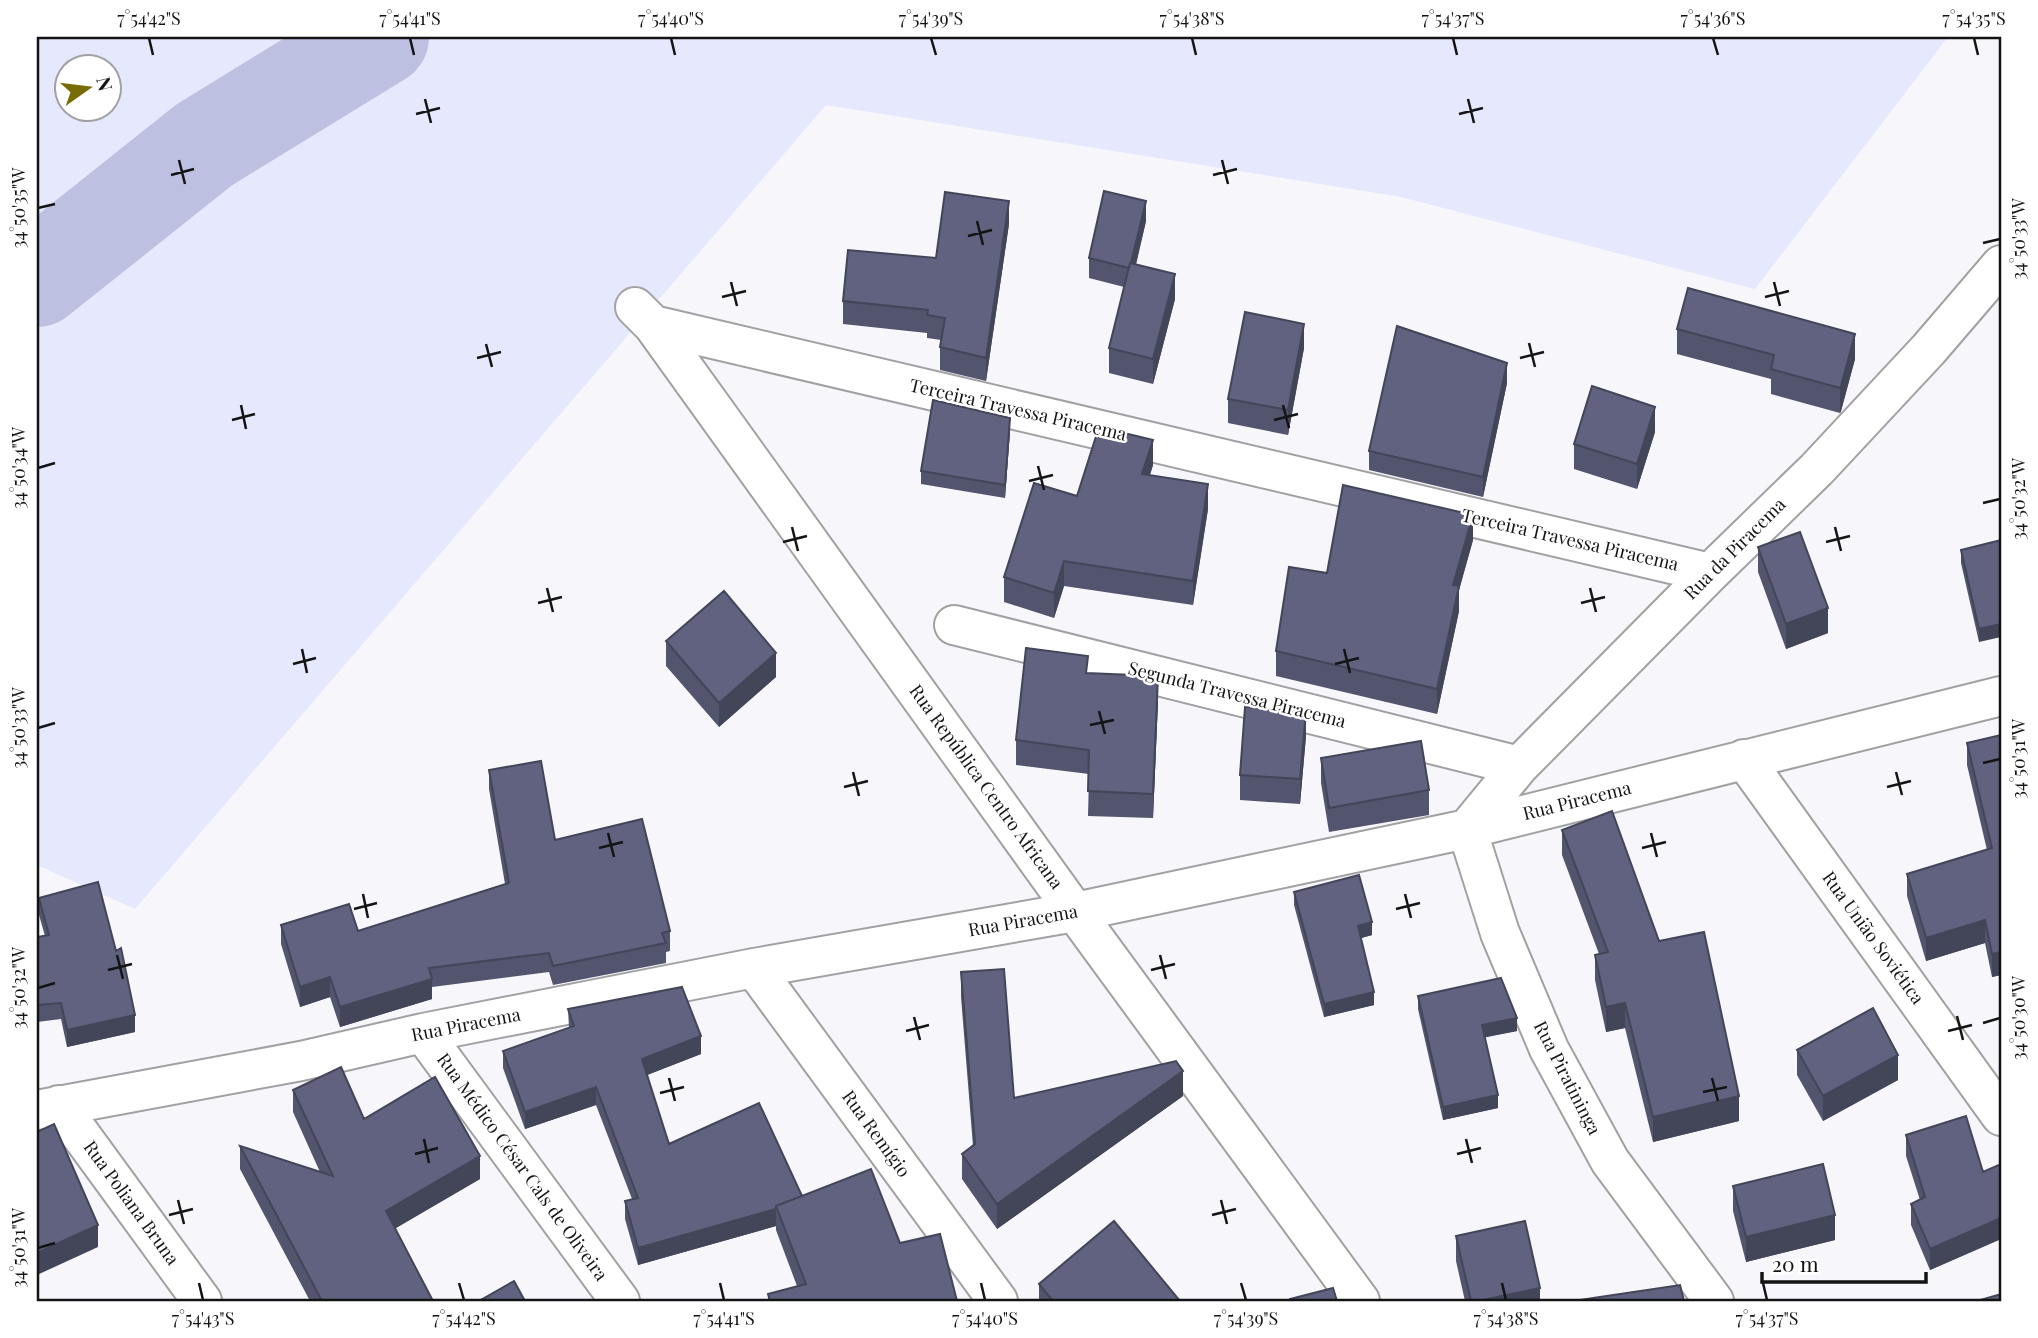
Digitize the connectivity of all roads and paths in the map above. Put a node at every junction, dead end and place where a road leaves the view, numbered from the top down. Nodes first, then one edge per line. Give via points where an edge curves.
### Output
1 (2001, 265) edge
2 (644, 316) joint
3 (1710, 573) junction
4 (954, 625) dead end
5 (2001, 696) edge
6 (1744, 759) junction
7 (1519, 765) junction
8 (1466, 829) junction
9 (1075, 912) junction
10 (754, 968) junction
11 (423, 1033) junction
12 (48, 1108) edge
13 (2001, 1116) edge
14 (202, 1301) edge
15 (620, 1301) edge
16 (998, 1301) edge
17 (1360, 1301) edge
18 (1714, 1301) edge

1 - 3 street, Rua da Piracema via 1817,469
2 - 3 street, Terceira Travessa Piracema
2 - 9 street, Rua República Centro Africana
3 - 7 street, Rua da Piracema
4 - 7 street, Segunda Travessa Piracema
5 - 6 street, Rua Piracema
6 - 8 street, Rua Piracema
6 - 13 street, Rua União Soviética
7 - 8 street, Rua da Piracema
8 - 9 street, Rua Piracema
8 - 18 street, Rua Piratininga via 1500,933 1549,1049 1610,1161
9 - 10 street, Rua Piracema
9 - 17 street, Rua República Centro Africana
10 - 11 street, Rua Piracema
10 - 16 street, Rua Remígio
11 - 12 street, Rua Piracema via 302,1061
11 - 15 street, Rua Médico César Cals de Oliveira
12 - 14 street, Rua Poliana Bruna

